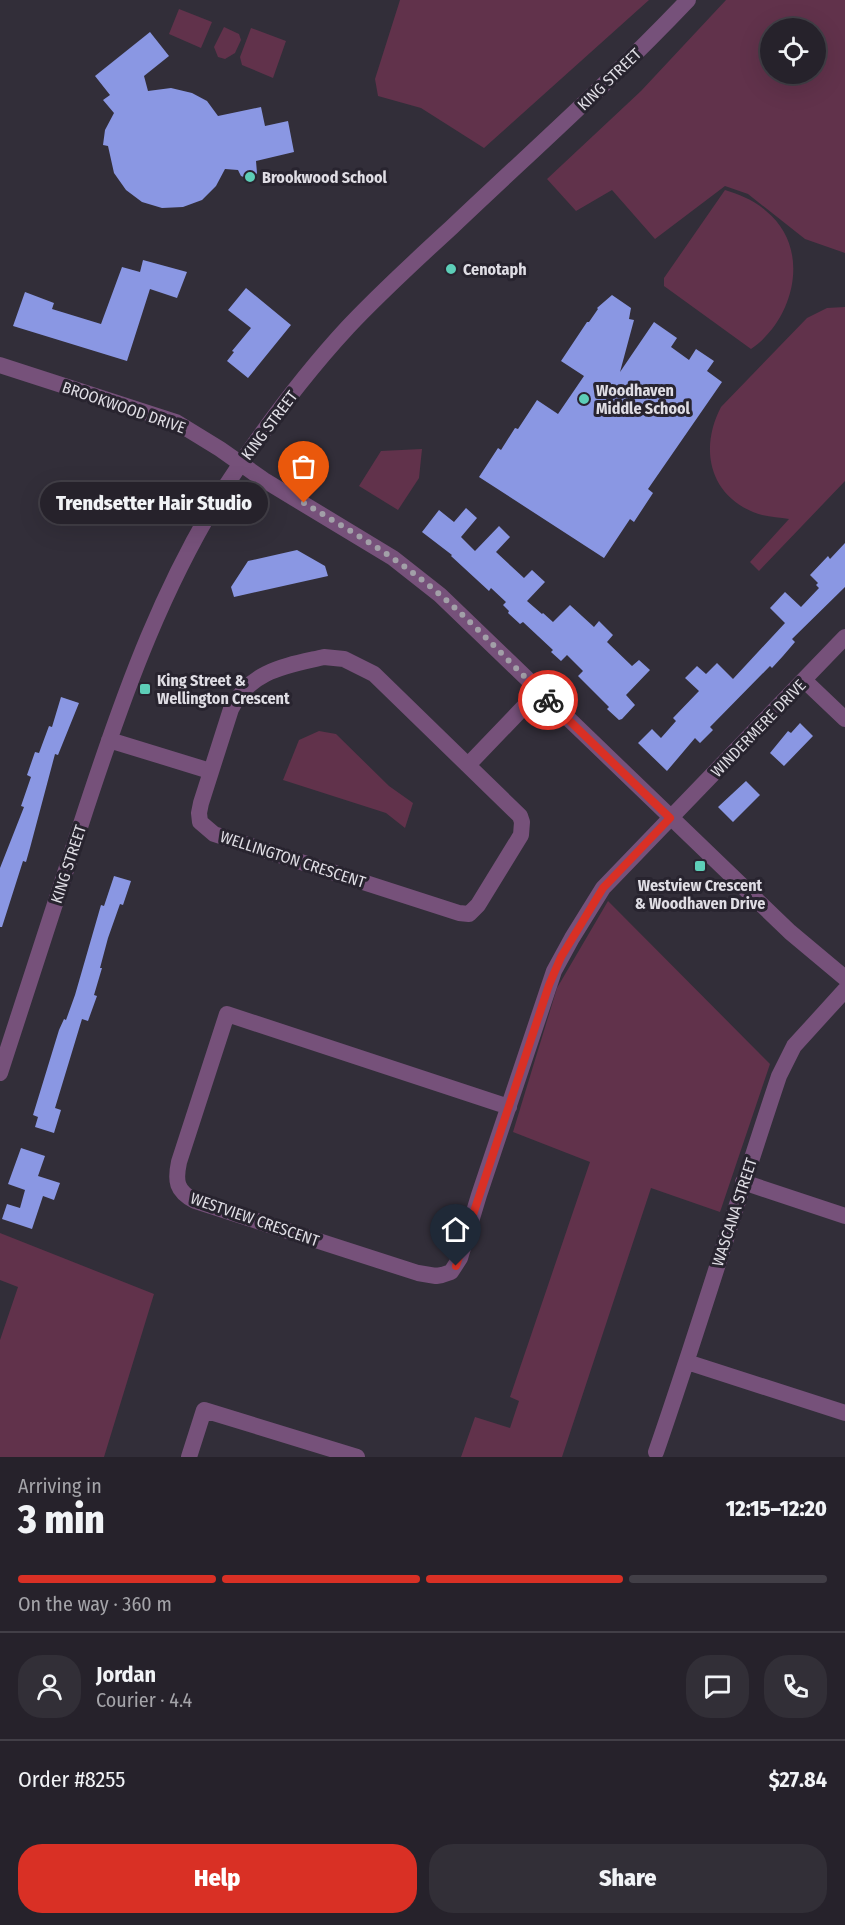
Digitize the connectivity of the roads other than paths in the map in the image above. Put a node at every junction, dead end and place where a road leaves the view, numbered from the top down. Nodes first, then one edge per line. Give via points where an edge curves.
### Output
1 (688, 0) edge
2 (0, 365) edge
3 (241, 463) junction
4 (845, 637) edge
5 (804, 680) junction
6 (539, 691) junction
7 (845, 719) edge
8 (109, 740) junction
9 (469, 764) junction
10 (210, 771) junction
11 (670, 818) junction
12 (845, 978) edge
13 (845, 990) edge
14 (0, 1073) edge
15 (508, 1107) junction
16 (743, 1182) junction
17 (845, 1216) edge
18 (687, 1362) junction
19 (845, 1413) edge
20 (656, 1452) dead end
21 (189, 1457) edge
22 (357, 1457) edge

1 - 3 street, KING STREET via 624,66 347,328
2 - 3 street, BROOKWOOD DRIVE via 176,422
3 - 6 street, BROOKWOOD DRIVE via 417,576
3 - 8 street, KING STREET via 167,594
4 - 5 street, WINDERMERE DRIVE
5 - 7 street
5 - 11 street, WINDERMERE DRIVE
6 - 9 street
6 - 11 street, BROOKWOOD DRIVE
8 - 10 street
8 - 14 street, KING STREET
9 - 10 street, WELLINGTON CRESCENT via 374,674 344,659 324,657 274,669 238,694
9 - 10 street, WELLINGTON CRESCENT via 517,811 523,829 469,914 214,834 200,822 199,813
11 - 12 street, BROOKWOOD DRIVE via 790,932
11 - 15 street, WESTVIEW CRESCENT via 603,888 561,957
13 - 16 street, WASCANA STREET via 794,1046
15 - 15 street, WESTVIEW CRESCENT via 227,1014 179,1162 177,1184 185,1196 195,1201 418,1273 442,1275 451,1272 460,1258
16 - 17 street
16 - 18 street, WASCANA STREET
18 - 19 street
18 - 20 street, WASCANA STREET
21 - 22 street via 204,1410

